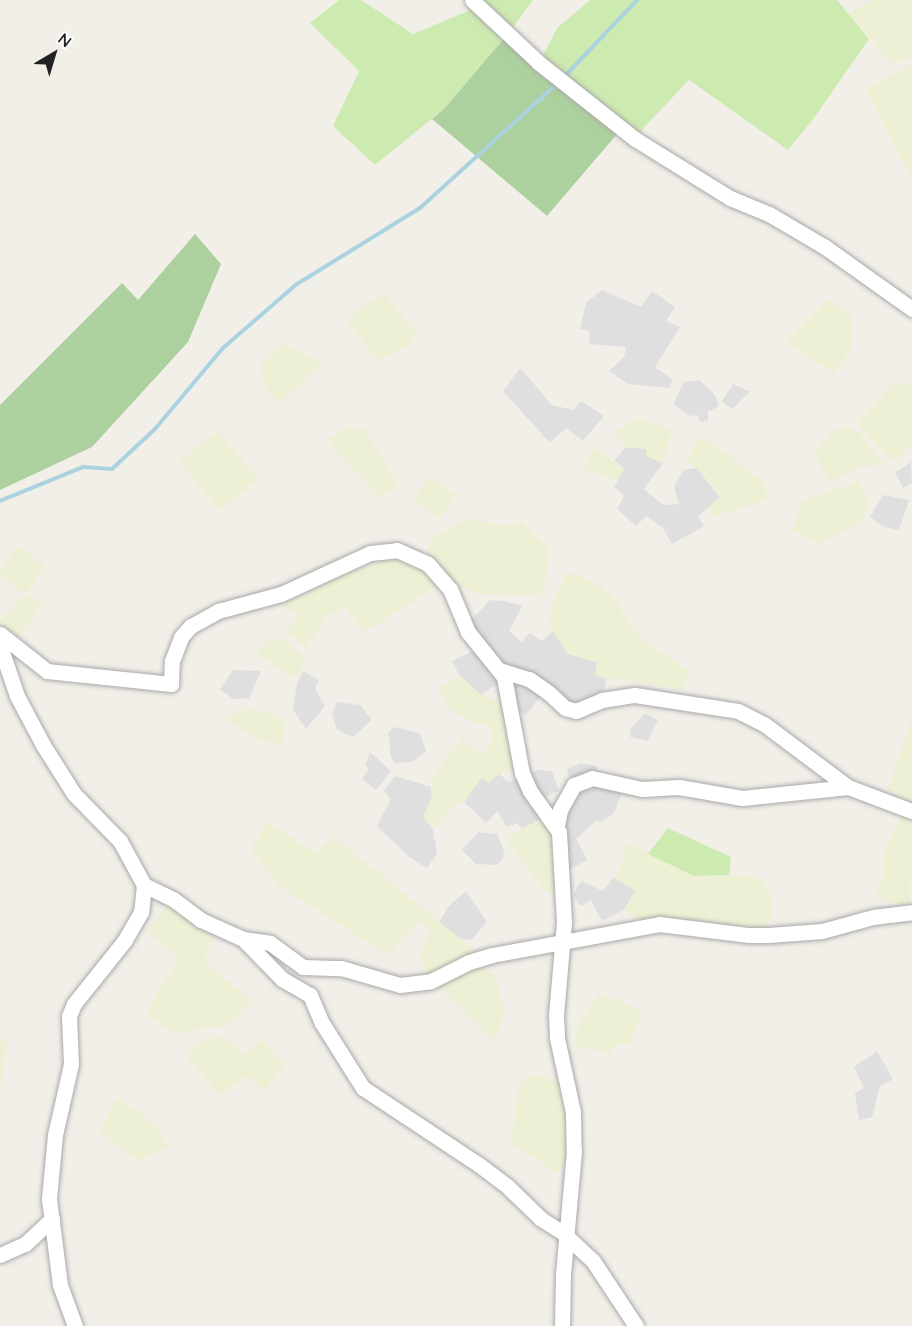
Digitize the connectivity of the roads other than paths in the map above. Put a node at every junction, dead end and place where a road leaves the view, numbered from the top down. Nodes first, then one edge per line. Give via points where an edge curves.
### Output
1 (472, 0) edge
2 (912, 309) edge
3 (0, 634) edge
4 (0, 646) edge
5 (499, 670) junction
6 (848, 788) junction
7 (912, 811) edge
8 (557, 826) junction
9 (144, 885) junction
10 (912, 912) edge
11 (243, 939) junction
12 (562, 942) junction
13 (52, 1219) junction
14 (567, 1237) junction
15 (0, 1255) edge
16 (75, 1326) edge
17 (562, 1326) edge
18 (636, 1326) edge

1 - 2 street via 539,63 635,139 730,198 769,214 825,247
3 - 5 street via 47,671 171,684 174,653 191,626 218,611 281,594 370,553 398,550 428,564 450,589 468,632
4 - 9 street via 17,696 43,745 74,794 120,841
5 - 6 street via 529,679 565,708 576,711 602,700 634,695 738,711 764,724
5 - 8 street via 508,693 522,773 530,792
6 - 7 street
6 - 8 street via 742,798 679,787 642,789 592,778 574,785 560,810
8 - 12 street via 563,872
9 - 11 street via 173,899 201,921
9 - 13 street via 141,912 125,940 74,1004 69,1017 71,1064 55,1135 49,1199
10 - 12 street via 873,917 822,931 750,935 658,924
11 - 12 street via 270,943 303,967 341,968 400,985 431,981 492,955
11 - 14 street via 282,979 310,995 321,1023 363,1088 478,1164
12 - 14 street via 557,1038 573,1112 574,1151
13 - 15 street via 26,1244
13 - 16 street via 60,1285
14 - 17 street
14 - 18 street via 592,1261

